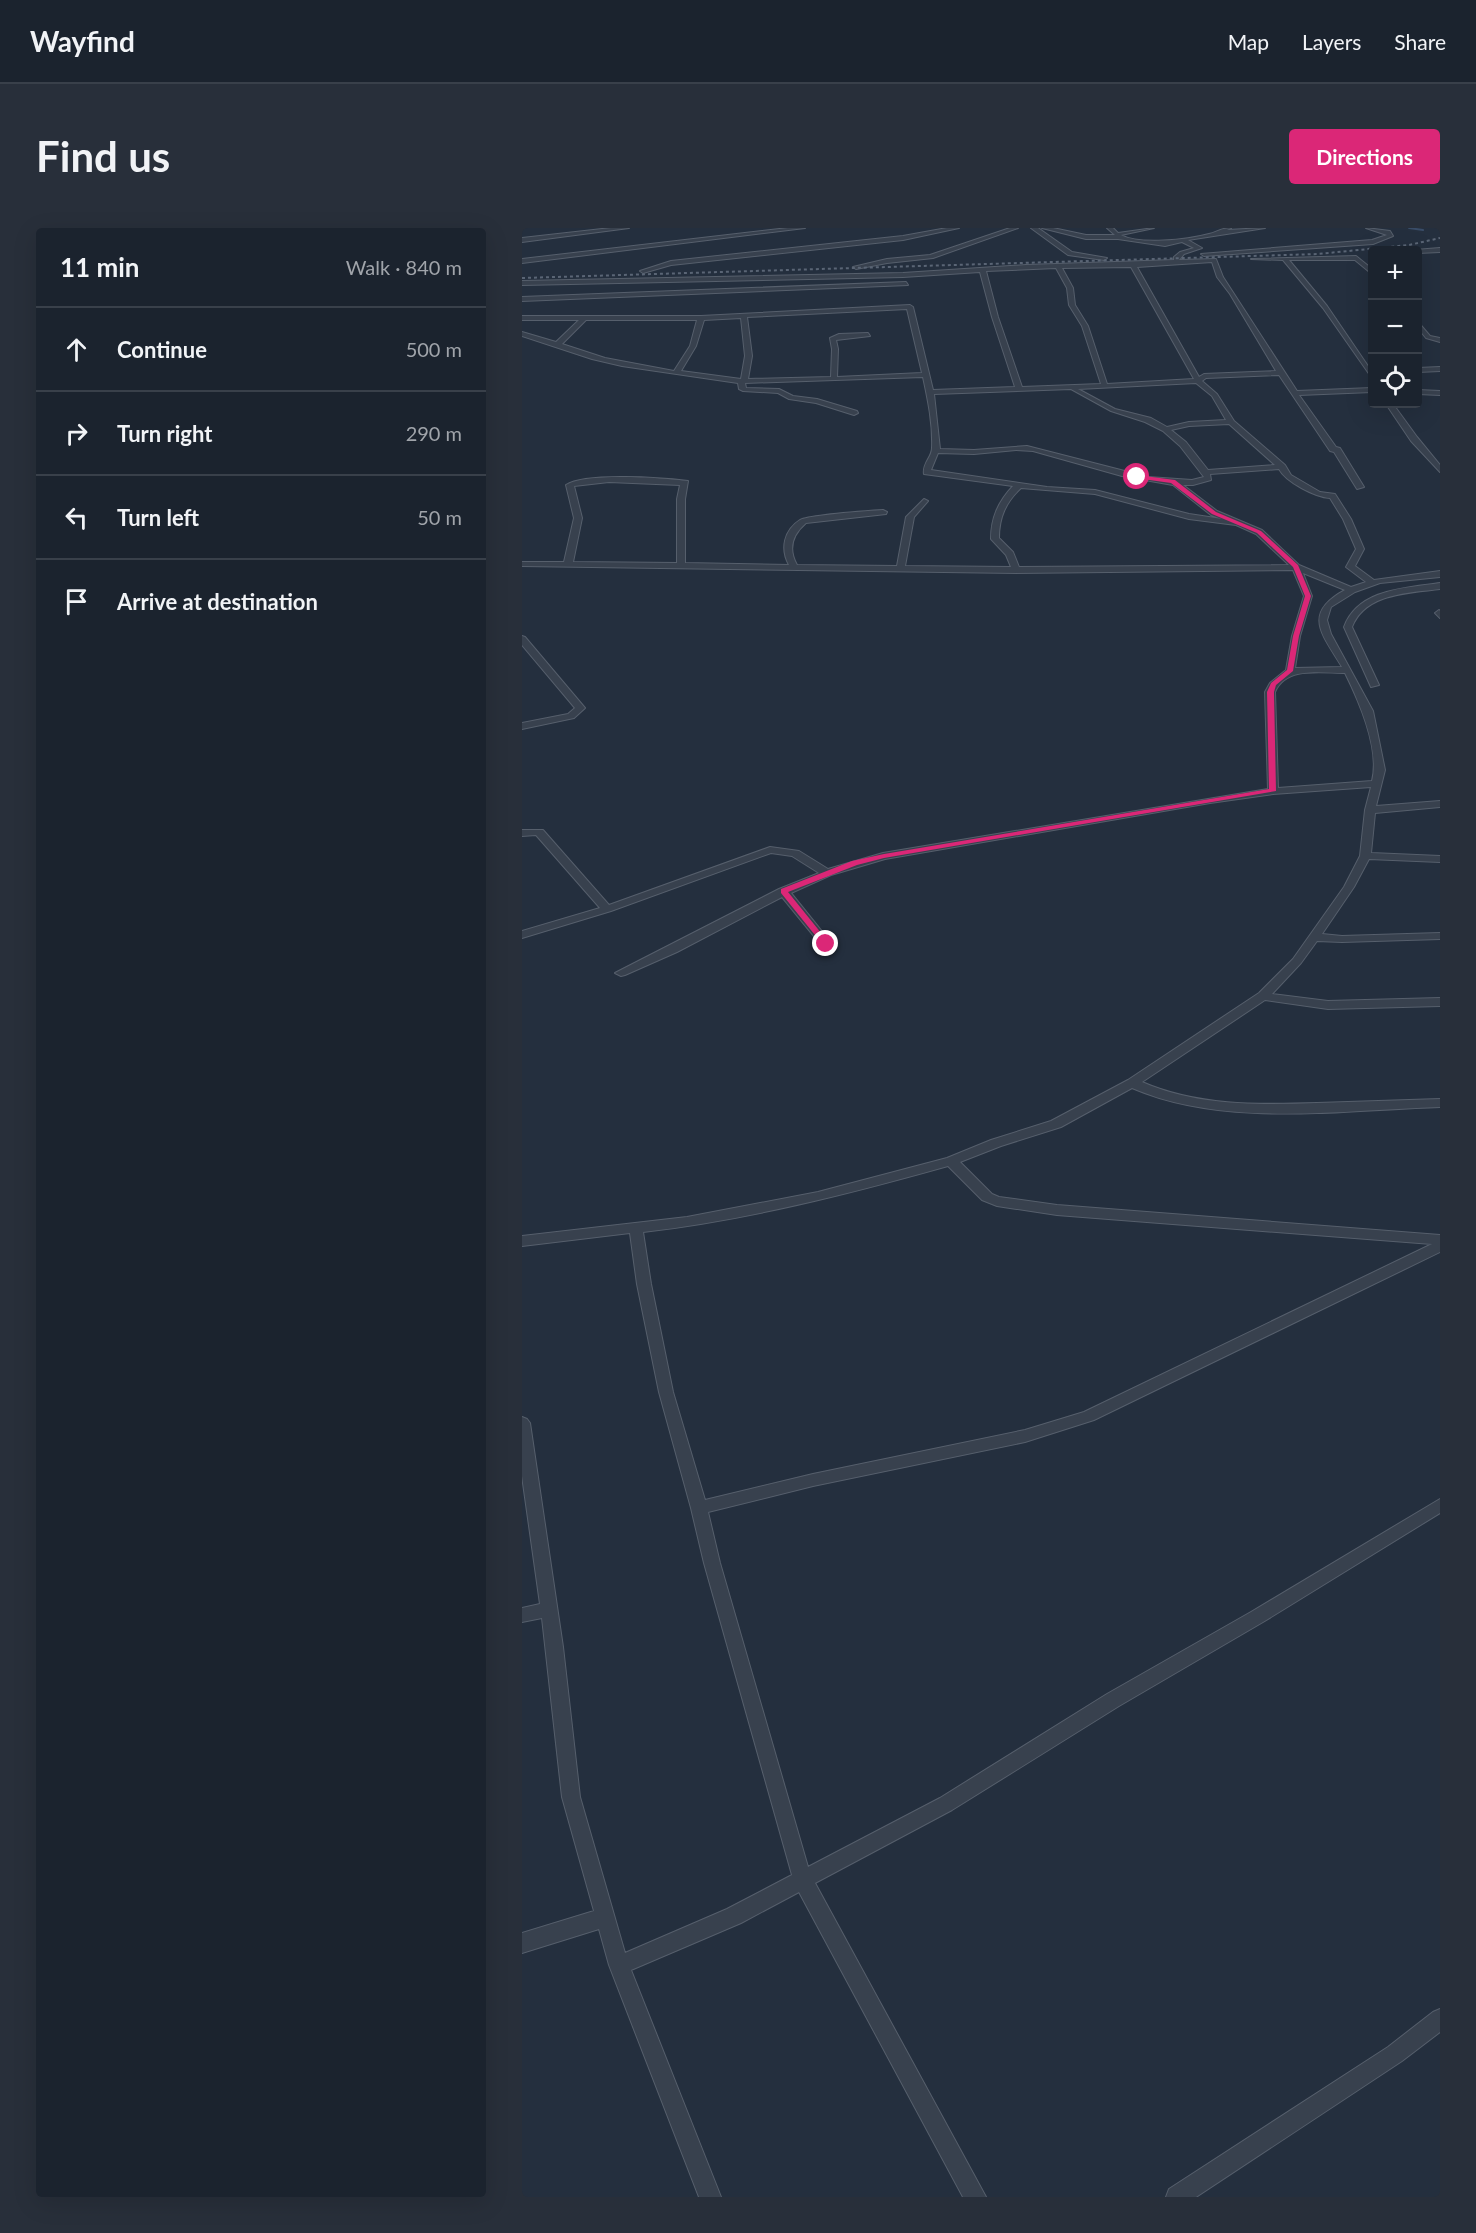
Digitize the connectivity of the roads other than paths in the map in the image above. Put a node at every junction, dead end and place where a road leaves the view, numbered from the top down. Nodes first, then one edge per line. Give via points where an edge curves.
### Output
1 (626, 228) edge
2 (802, 228) edge
3 (956, 228) edge
4 (1015, 228) edge
5 (1034, 228) edge
6 (1045, 228) edge
7 (1110, 228) edge
8 (1151, 228) edge
9 (1228, 228) edge
10 (1262, 228) edge
11 (1369, 228) edge
12 (540, 230) dead end
13 (706, 233) dead end
14 (1218, 234) junction
15 (1117, 236) junction
16 (522, 238) edge
17 (712, 239) junction
18 (1165, 244) junction
19 (1440, 250) edge
20 (1422, 251) edge
21 (1426, 251) junction
22 (1366, 256) dead end
23 (1433, 257) dead end
24 (1356, 258) junction
25 (1178, 259) junction
26 (1249, 259) dead end
27 (1214, 260) junction
28 (1237, 260) dead end
29 (1286, 260) junction
30 (522, 261) edge
31 (1133, 265) junction
32 (856, 267) dead end
33 (1058, 267) junction
34 (1368, 268) edge
35 (643, 271) dead end
36 (983, 271) junction
37 (903, 274) junction
38 (522, 283) edge
39 (906, 284) junction
40 (522, 299) edge
41 (910, 307) junction
42 (744, 316) junction
43 (585, 317) junction
44 (522, 318) edge
45 (700, 318) junction
46 (1422, 329) edge
47 (522, 334) edge
48 (868, 335) dead end
49 (1440, 340) edge
50 (558, 344) junction
51 (1368, 369) edge
52 (1440, 369) edge
53 (1422, 370) edge
54 (677, 372) junction
55 (1281, 373) junction
56 (926, 375) junction
57 (834, 380) junction
58 (743, 381) junction
59 (1198, 381) junction
60 (1105, 387) junction
61 (1069, 388) junction
62 (1019, 389) junction
63 (1368, 390) edge
64 (930, 392) junction
65 (1296, 393) junction
66 (1422, 393) edge
67 (1440, 393) edge
68 (1393, 408) edge
69 (854, 413) dead end
70 (1231, 422) junction
71 (1166, 429) junction
72 (936, 452) junction
73 (1282, 467) junction
74 (1440, 470) edge
75 (1206, 472) junction
76 (1173, 481) junction
77 (1020, 485) junction
78 (1359, 488) dead end
79 (924, 501) dead end
80 (883, 512) dead end
81 (1236, 523) junction
82 (522, 564) edge
83 (568, 564) junction
84 (681, 566) junction
85 (794, 567) junction
86 (1296, 567) junction
87 (900, 569) junction
88 (1016, 570) junction
89 (1440, 574) edge
90 (1371, 582) junction
91 (1440, 586) edge
92 (1351, 590) junction
93 (522, 639) edge
94 (1348, 670) junction
95 (1290, 671) junction
96 (1374, 685) dead end
97 (522, 726) edge
98 (1377, 784) junction
99 (1273, 791) junction
100 (1440, 804) edge
101 (1370, 810) junction
102 (522, 833) edge
103 (1365, 856) junction
104 (1440, 859) edge
105 (827, 873) junction
106 (783, 891) junction
107 (607, 909) junction
108 (522, 935) edge
109 (1440, 936) edge
110 (1315, 937) junction
111 (826, 944) dead end
112 (621, 973) dead end
113 (1263, 996) junction
114 (1440, 1002) edge
115 (1132, 1083) junction
116 (1440, 1103) edge
117 (951, 1161) junction
118 (636, 1229) junction
119 (1440, 1240) edge
120 (522, 1241) edge
121 (1440, 1246) edge
122 (522, 1423) edge
123 (1440, 1505) edge
124 (699, 1508) junction
125 (549, 1609) junction
126 (522, 1615) edge
127 (802, 1878) junction
128 (606, 1917) junction
129 (522, 1943) edge
130 (619, 1965) junction
131 (1440, 2019) edge
132 (710, 2197) edge
133 (975, 2197) edge
134 (1177, 2197) edge

1 - 16 street
2 - 17 street
3 - 35 street via 903,238 671,263
4 - 32 street via 931,257
5 - 25 street via 1074,255
6 - 15 street via 1086,237
7 - 15 street
8 - 15 street
9 - 14 street
10 - 14 street
11 - 25 street via 1388,232 1390,236 1373,242
12 - 16 street
13 - 17 street
14 - 18 street
15 - 18 street
17 - 30 street
18 - 25 street via 1183,240 1199,248
19 - 21 street
20 - 21 street
21 - 23 street
22 - 24 street
24 - 29 street
24 - 34 street
25 - 27 street
25 - 31 street
26 - 29 street
27 - 28 street
27 - 55 street via 1221,279
29 - 51 street
31 - 33 street
31 - 59 street
33 - 36 street
33 - 60 street via 1070,288 1072,305 1085,326
36 - 37 street
36 - 62 street
37 - 38 street
37 - 39 street
39 - 40 street
39 - 41 street
41 - 42 street
41 - 56 street
42 - 45 street
42 - 58 street via 750,364
43 - 44 street
43 - 45 street
43 - 50 street
45 - 54 street via 693,346
46 - 49 street via 1428,337
47 - 50 street
48 - 57 street via 832,339
50 - 54 street via 605,361
52 - 53 street
54 - 58 street
55 - 59 street via 1204,376
55 - 65 street
56 - 57 street
56 - 64 street
57 - 58 street
58 - 69 street via 745,390 779,391 791,398 817,401
59 - 60 street
59 - 70 street via 1215,395
60 - 61 street
61 - 62 street
61 - 71 street via 1120,413
62 - 64 street
63 - 65 street
64 - 72 street
65 - 78 street
66 - 67 street
68 - 74 street
70 - 71 street
70 - 73 street
71 - 75 street
72 - 76 street via 1032,449 1119,473
72 - 77 street via 927,472
73 - 75 street
73 - 90 street via 1292,482 1302,483 1317,496 1332,496 1360,549 1350,567
75 - 76 street via 1208,478 1204,480
76 - 81 street via 1204,507
77 - 81 street via 1098,493
77 - 88 street via 995,516 995,539 1010,554
79 - 87 street via 910,517
80 - 85 street via 804,521 795,528 786,546 787,558
81 - 86 street via 1259,532
82 - 83 street
83 - 84 street
83 - 84 street via 578,518 570,485 616,481 685,483 680,497
84 - 85 street
85 - 87 street
86 - 88 street
86 - 92 street
86 - 95 street via 1308,596
87 - 88 street
89 - 90 street
90 - 92 street
91 - 96 street via 1386,595 1362,605 1349,621 1348,627
92 - 94 street via 1327,606 1323,620
93 - 97 street via 580,708 571,716
94 - 95 street
94 - 98 street via 1368,711 1380,770
95 - 99 street via 1270,692
98 - 99 street
98 - 101 street
99 - 105 street via 884,856
100 - 101 street
101 - 103 street
102 - 107 street via 539,832
103 - 104 street
103 - 110 street
105 - 106 street
105 - 107 street via 795,853 770,850
106 - 111 street
106 - 112 street
107 - 108 street
109 - 110 street
110 - 113 street
113 - 114 street via 1328,1005
113 - 115 street
115 - 116 street via 1173,1098 1250,1110
115 - 117 street via 1056,1124
117 - 118 street via 818,1197
117 - 119 street via 987,1197 997,1201 1057,1210
118 - 120 street
118 - 124 street via 666,1392
121 - 124 street via 1089,1416 1025,1436
122 - 125 street
123 - 127 street via 946,1804
124 - 127 street via 711,1563
125 - 126 street
125 - 128 street via 571,1797
127 - 130 street via 734,1916
127 - 133 street
128 - 129 street
128 - 130 street
130 - 132 street
131 - 134 street via 1395,2054

